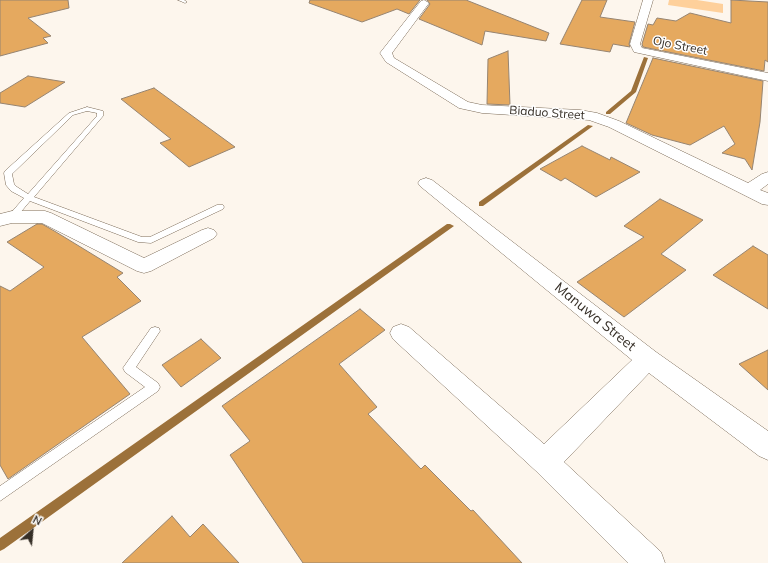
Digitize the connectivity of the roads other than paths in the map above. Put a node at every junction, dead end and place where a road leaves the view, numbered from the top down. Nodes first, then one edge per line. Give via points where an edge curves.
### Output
1 (648, 0) edge
2 (424, 3) dead end
3 (768, 77) edge
4 (768, 177) edge
5 (426, 183) dead end
6 (749, 190) junction
7 (29, 198) junction
8 (768, 200) edge
9 (220, 207) dead end
10 (6, 219) edge
11 (208, 234) dead end
12 (155, 331) dead end
13 (401, 333) dead end
14 (648, 359) junction
15 (768, 447) edge
16 (545, 462) junction
17 (0, 494) edge
18 (650, 563) edge

1 - 3 street, Ojo Street via 635,44 638,50
2 - 6 street, Biaduo Street via 386,53 390,60 464,105 482,109 592,116 614,124
4 - 6 street
5 - 14 street, Manuwa Street
6 - 8 street, Biaduo Street
7 - 7 lane via 94,123 101,112 86,109 70,114 8,173 14,189
7 - 9 lane via 141,240 151,240
7 - 10 lane
10 - 11 street via 45,217 144,266
12 - 17 lane via 129,368 154,387
13 - 16 street
14 - 15 street, Manuwa Street
14 - 16 street
16 - 18 street

